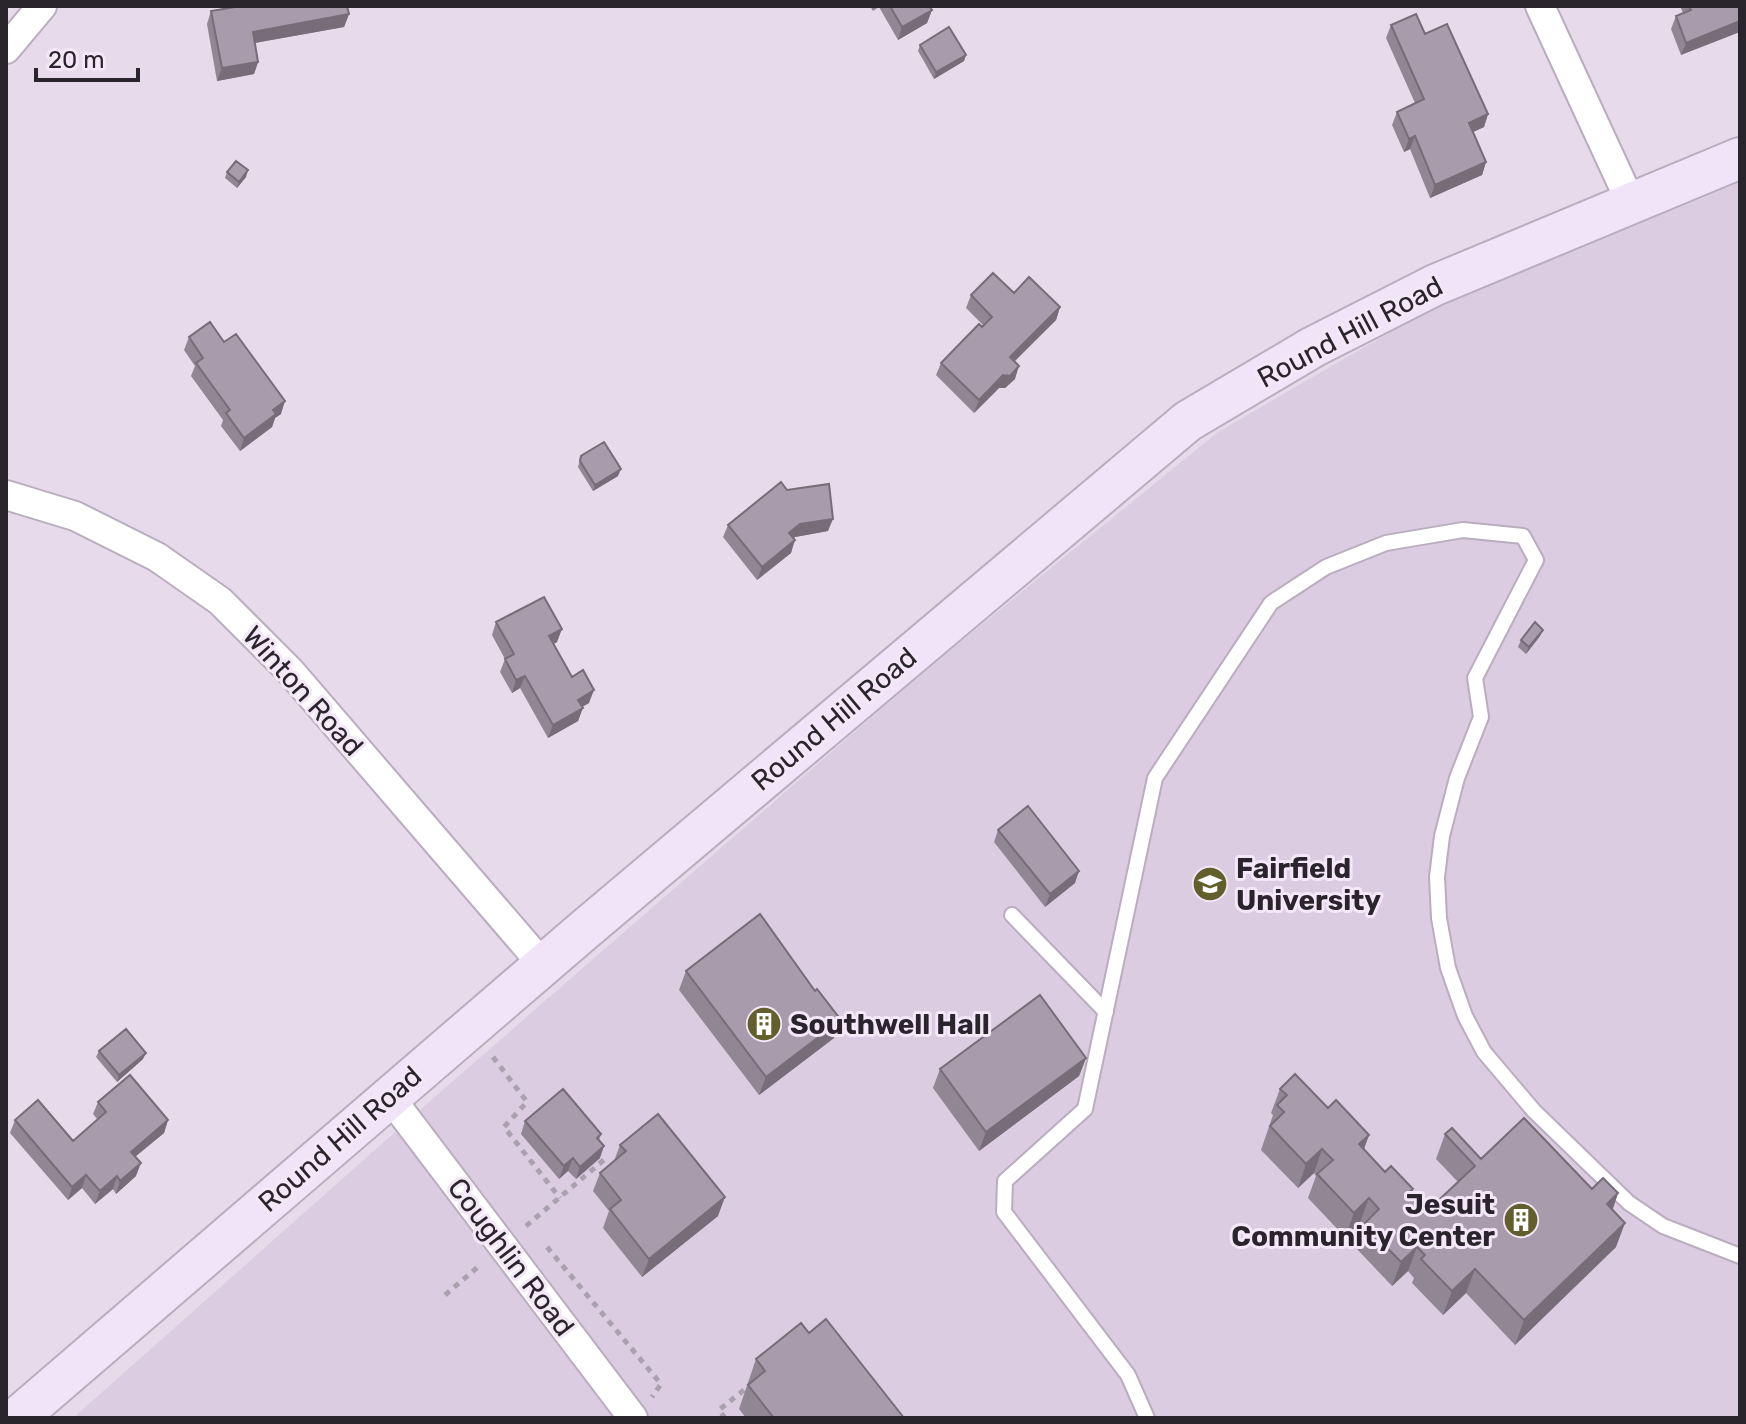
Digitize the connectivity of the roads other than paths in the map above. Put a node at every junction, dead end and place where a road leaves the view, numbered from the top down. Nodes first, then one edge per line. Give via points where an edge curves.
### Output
1 (42, 6) edge
2 (1540, 6) edge
3 (6, 49) edge
4 (1740, 158) edge
5 (1631, 203) junction
6 (6, 495) edge
7 (1012, 915) dead end
8 (543, 965) junction
9 (1106, 1012) junction
10 (389, 1096) junction
11 (1740, 1256) edge
12 (641, 1410) edge
13 (17, 1418) edge
14 (1147, 1418) edge

1 - 3 street
2 - 5 street
4 - 5 main road, Round Hill Road
5 - 8 main road, Round Hill Road via 1435,285 1313,347 1188,421
6 - 8 street, Winton Road via 102,529 157,557 220,601 290,671
7 - 9 lane
8 - 10 main road, Round Hill Road
9 - 11 lane via 1155,778 1271,603 1326,567 1386,543 1463,530 1523,536 1536,560 1475,678 1481,717 1442,836 1438,891 1448,968 1484,1052 1534,1111 1629,1203 1663,1226
9 - 14 lane via 1085,1109 1005,1181 1004,1212 1128,1375
10 - 12 street, Coughlin Road
10 - 13 main road, Round Hill Road

